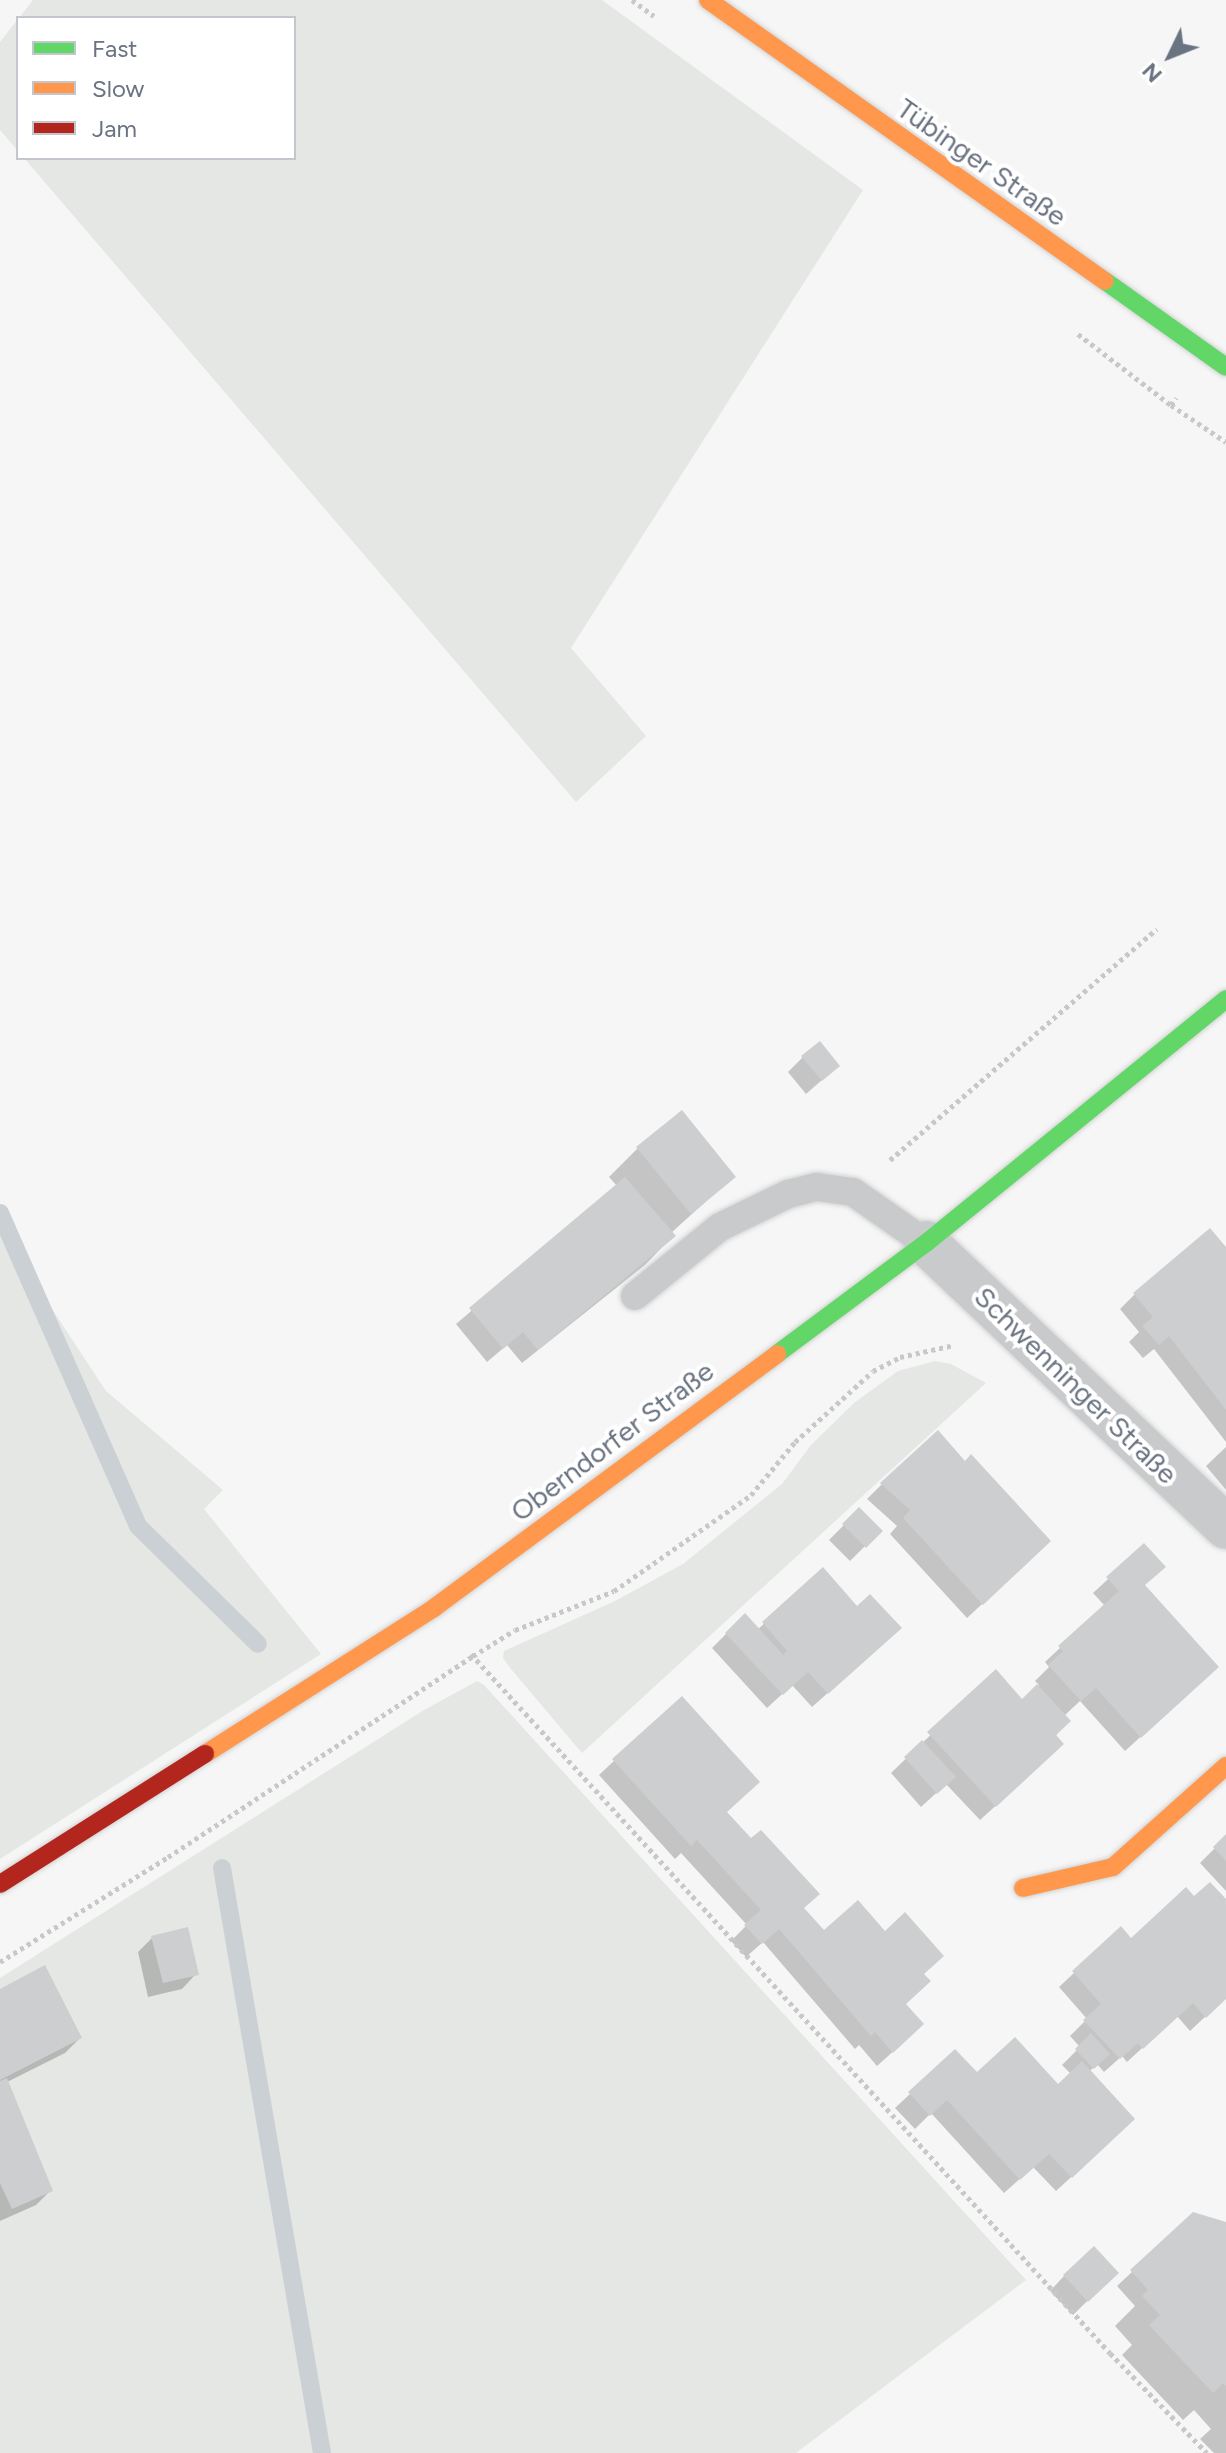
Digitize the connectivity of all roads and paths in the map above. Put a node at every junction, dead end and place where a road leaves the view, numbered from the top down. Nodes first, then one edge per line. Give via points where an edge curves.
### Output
1 (708, 0) edge
2 (1226, 367) edge
3 (1171, 405) dead end
4 (1226, 442) edge
5 (1157, 929) dead end
6 (1226, 999) edge
7 (853, 1192) junction
8 (926, 1243) junction
9 (635, 1296) dead end
10 (992, 1305) junction
11 (1226, 1527) edge
12 (434, 1608) junction
13 (473, 1656) junction
14 (1226, 1766) edge
15 (0, 1884) edge
16 (1023, 1888) dead end
17 (0, 1962) edge
18 (1207, 2453) edge

1 - 2 street, Tübinger Straße
3 - 4 path
5 - 7 path
6 - 8 street, Oberndorfer Straße
7 - 8 lane
7 - 9 lane via 817,1187 788,1194 720,1227
8 - 10 street, Schwenninger Straße
8 - 12 street, Oberndorfer Straße
10 - 11 street, Schwenninger Straße
10 - 13 path via 959,1344 900,1357 873,1371 795,1442 751,1495 614,1591 515,1630
12 - 13 path
12 - 15 street, Oberndorfer Straße
13 - 17 path
13 - 18 path
14 - 16 street via 1113,1867

